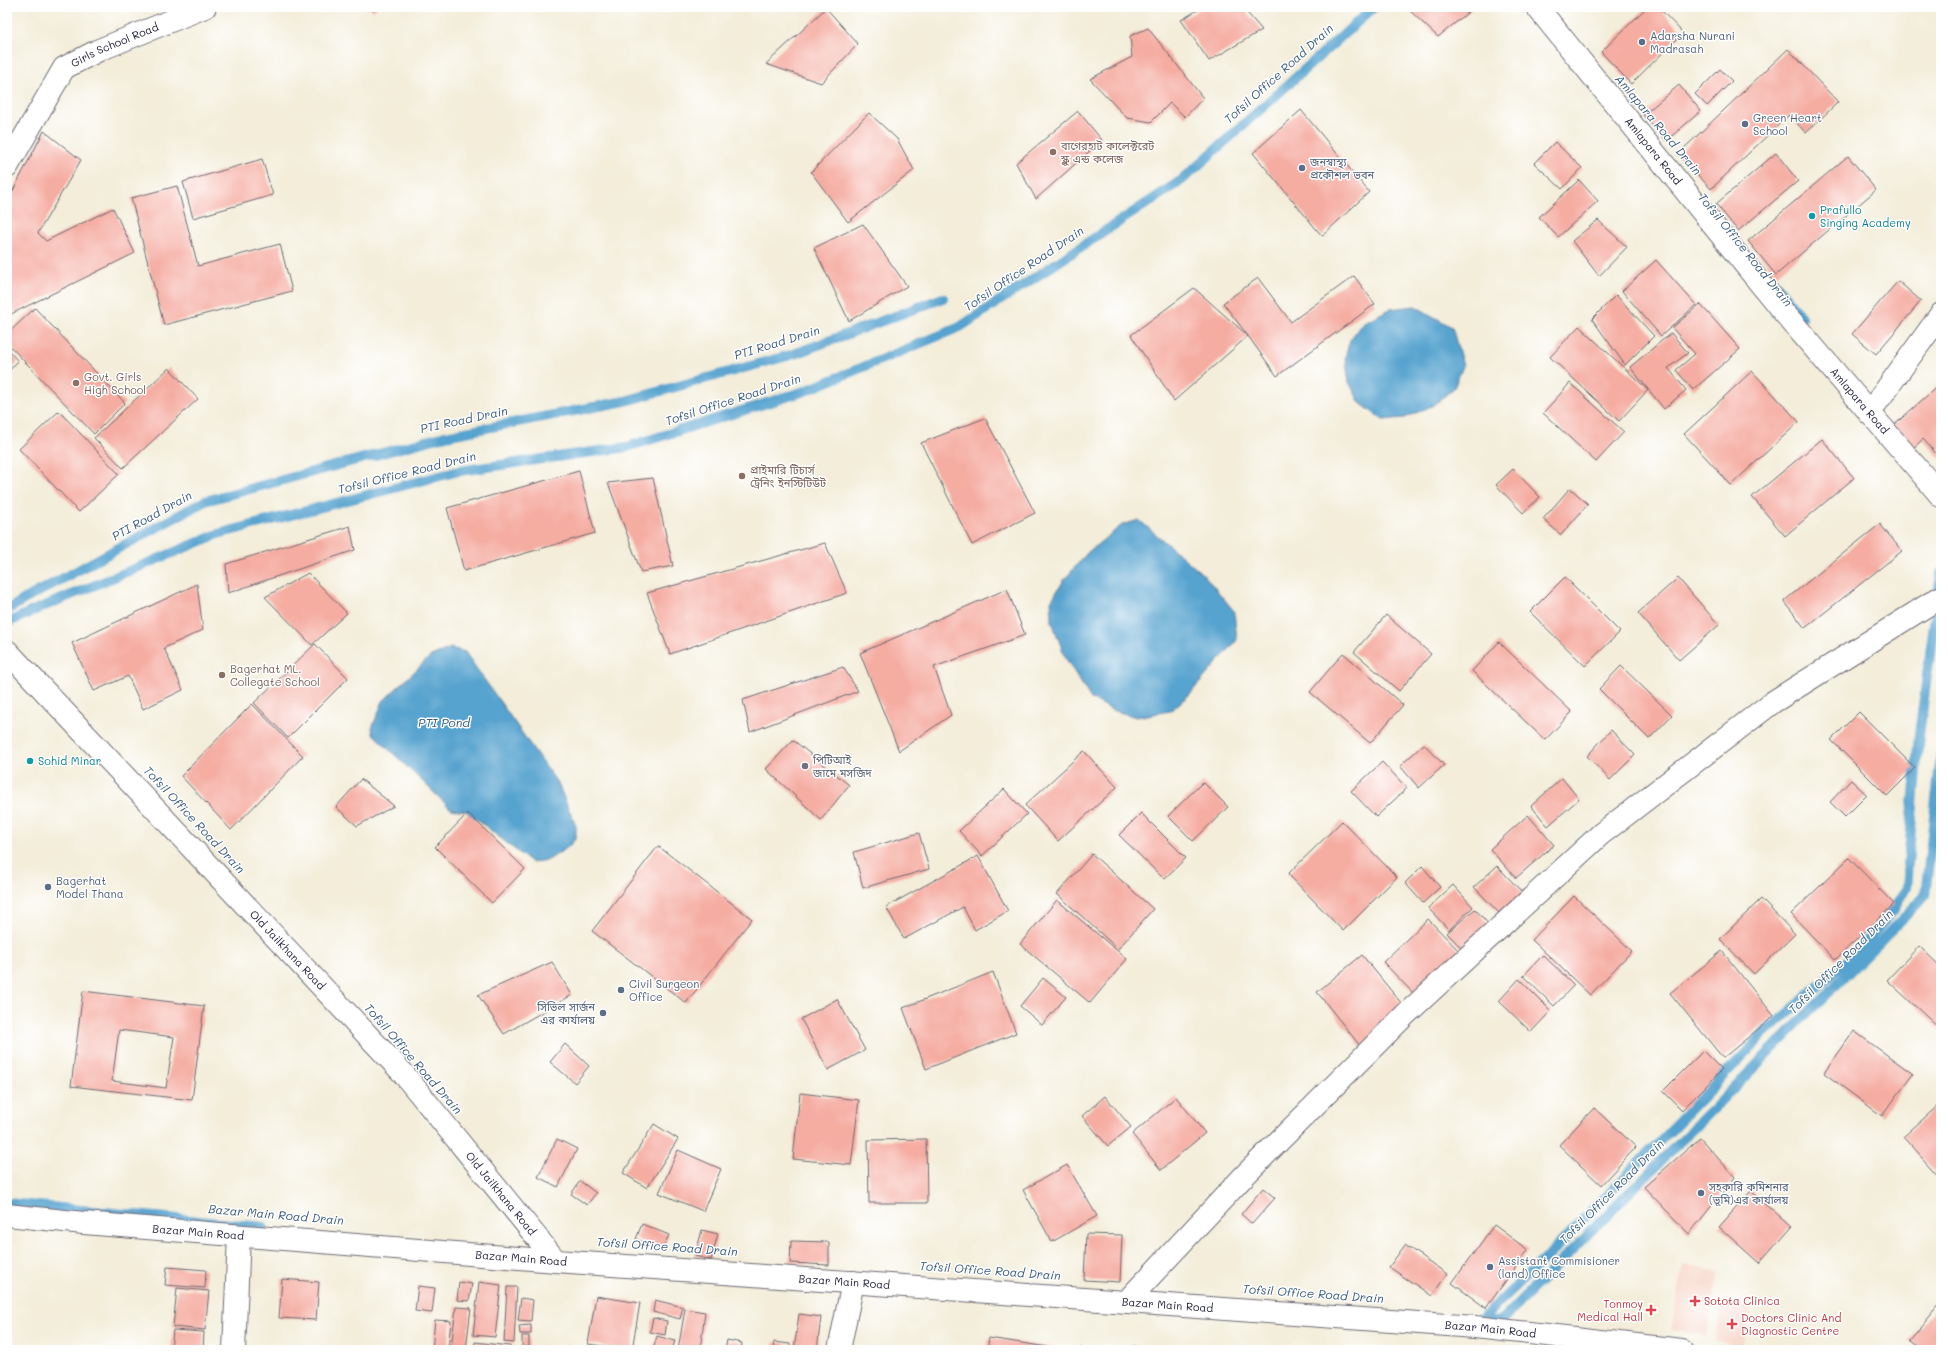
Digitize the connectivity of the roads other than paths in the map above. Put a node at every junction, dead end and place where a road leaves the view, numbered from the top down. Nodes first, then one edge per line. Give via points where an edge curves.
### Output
1 (205, 7) edge
2 (1537, 7) edge
3 (7, 167) edge
4 (1941, 314) edge
5 (1869, 414) junction
6 (1941, 496) edge
7 (1939, 598) dead end
8 (7, 650) edge
9 (7, 1215) edge
10 (239, 1236) junction
11 (556, 1261) junction
12 (853, 1282) junction
13 (1126, 1302) junction
14 (234, 1350) edge
15 (839, 1350) edge
16 (1682, 1350) edge

1 - 3 street, Girls School Road via 99,50 64,68
2 - 5 street, Amlapara Road
4 - 5 street
5 - 6 street, Amlapara Road
7 - 13 street via 1773,702 1601,834 1405,1015 1245,1175
8 - 11 street, Old Jailkhana Road via 402,1072
9 - 10 street, Bazar Main Road
10 - 11 street, Bazar Main Road
10 - 14 street
11 - 12 street, Bazar Main Road
12 - 13 street, Bazar Main Road
12 - 15 street
13 - 16 street, Bazar Main Road via 1474,1327

